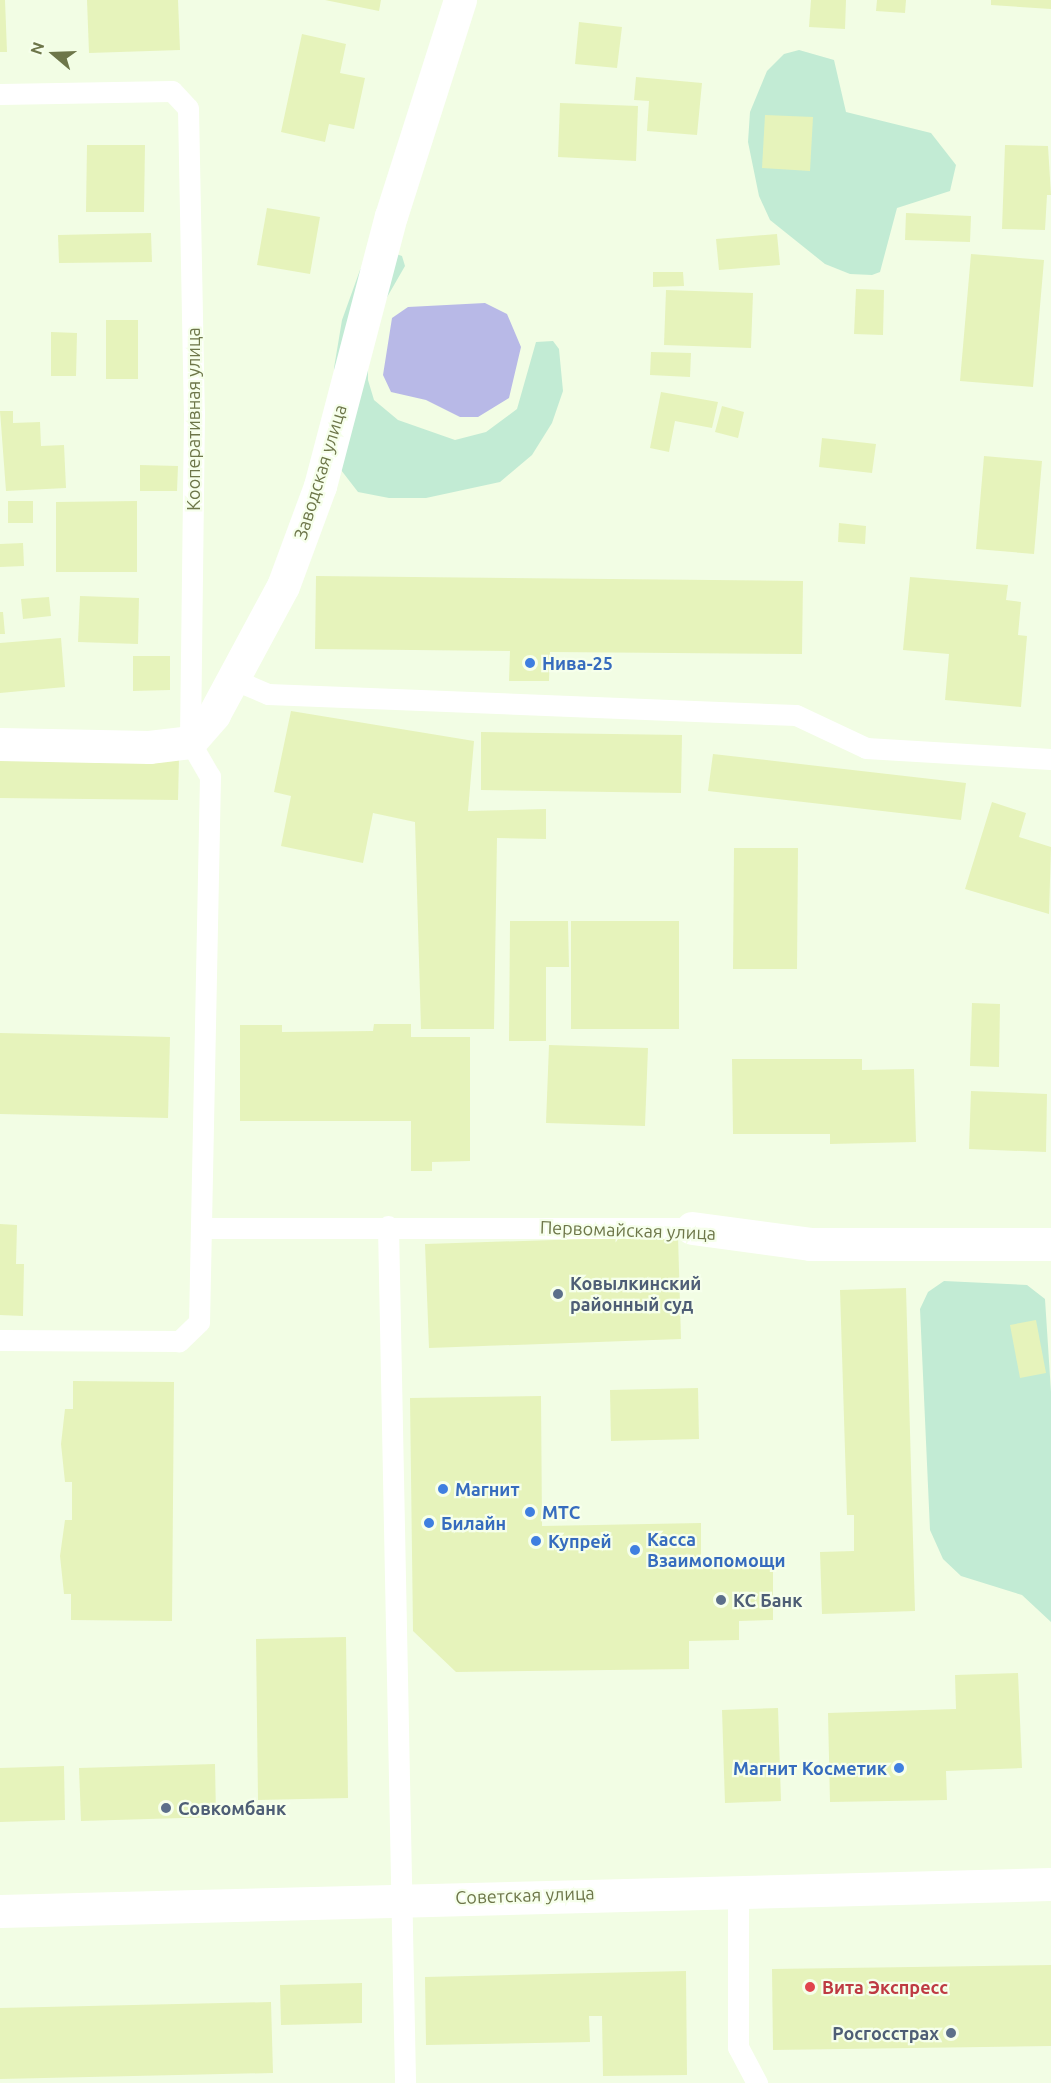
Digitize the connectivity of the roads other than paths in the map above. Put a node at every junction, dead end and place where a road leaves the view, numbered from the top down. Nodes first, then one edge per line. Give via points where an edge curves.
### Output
1 (460, 0) edge
2 (0, 93) edge
3 (234, 680) junction
4 (190, 742) junction
5 (0, 744) edge
6 (1051, 759) edge
7 (388, 1226) junction
8 (204, 1228) junction
9 (692, 1228) joint
10 (1051, 1244) edge
11 (0, 1340) edge
12 (1051, 1884) edge
13 (738, 1890) junction
14 (398, 1899) junction
15 (0, 1911) edge
16 (405, 2083) edge
17 (757, 2083) edge

1 - 3 street, Заводская улица via 391,216 320,486 283,586
2 - 4 lane, Кооперативная улица via 156,90 183,97 192,145
3 - 4 street, Заводская улица
3 - 6 lane via 268,694 796,716 866,748
4 - 5 street via 148,747
4 - 8 lane via 210,776
7 - 8 lane, Первомайская улица
7 - 9 lane, Первомайская улица
7 - 14 lane
8 - 11 lane via 199,1322 179,1341
9 - 10 street, Первомайская улица via 810,1244
12 - 13 street, Советская улица
13 - 14 street, Советская улица
13 - 17 lane via 738,2047
14 - 15 street, Советская улица
14 - 16 lane

